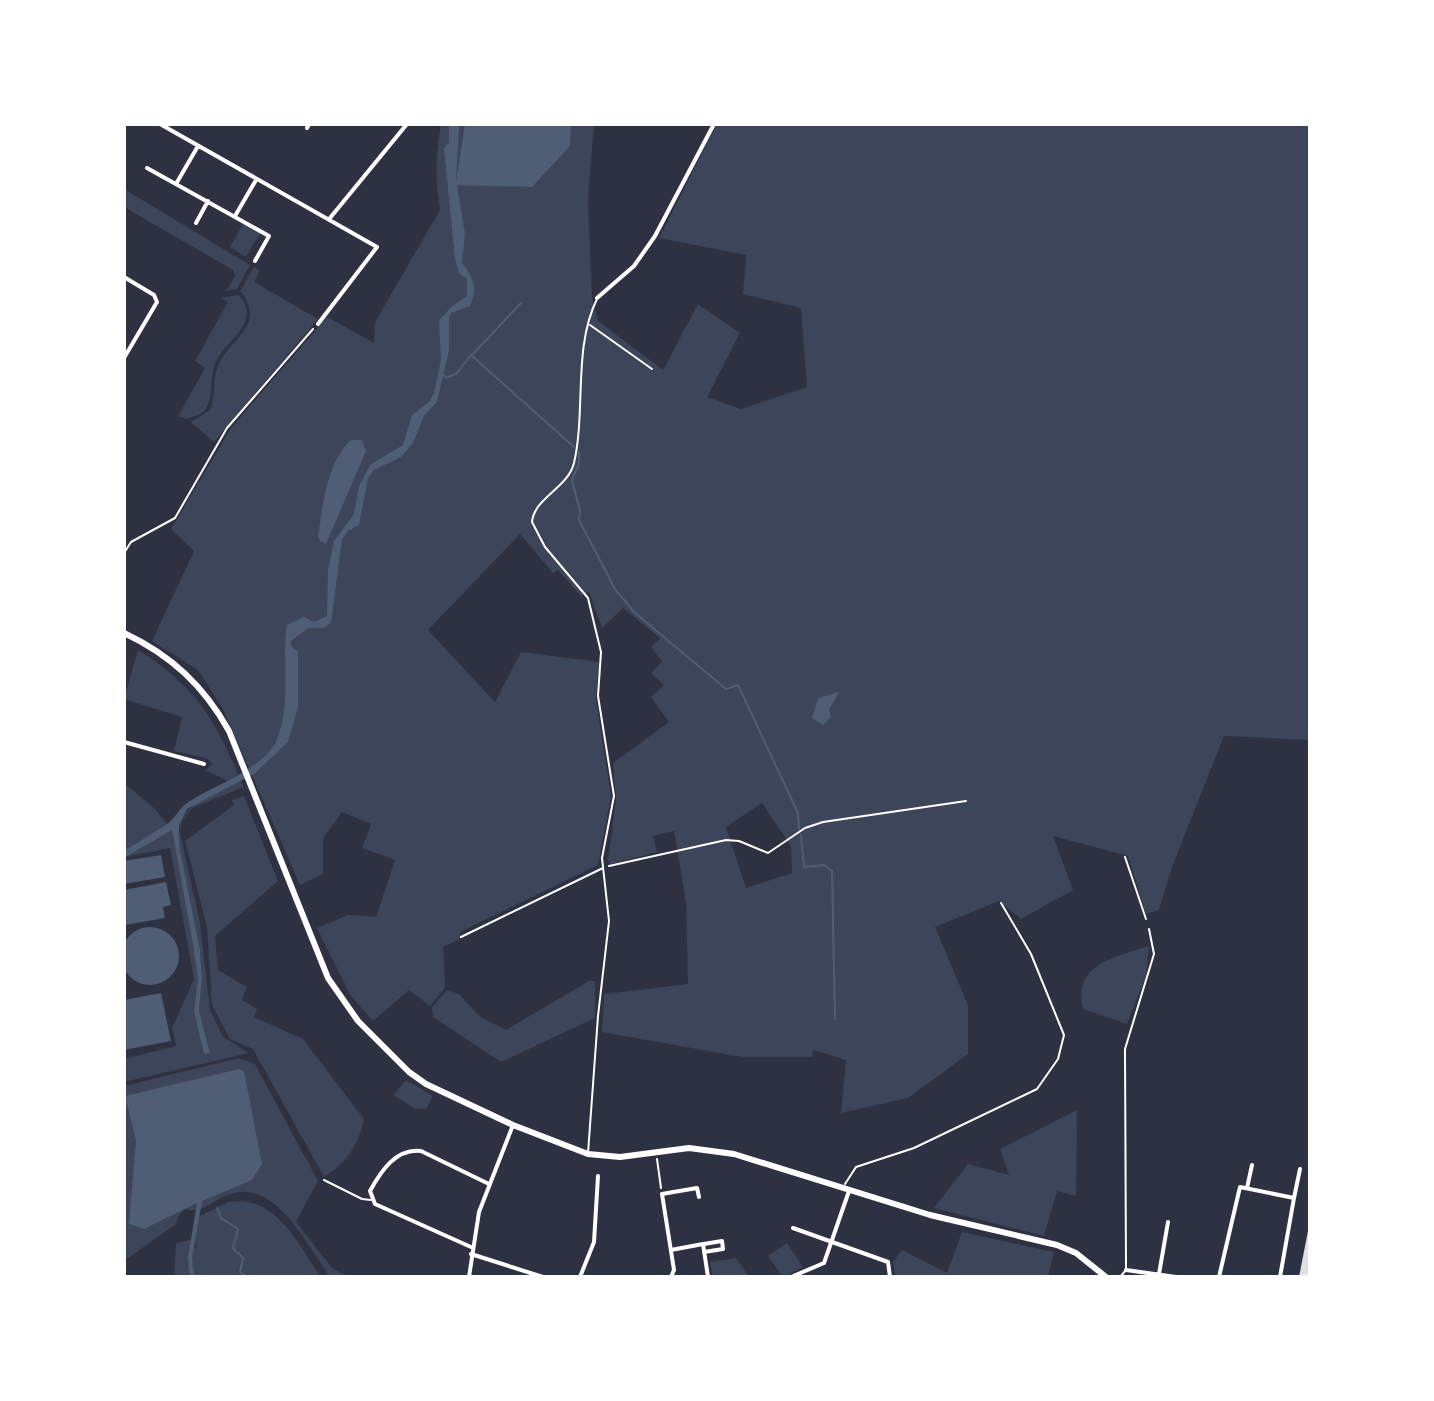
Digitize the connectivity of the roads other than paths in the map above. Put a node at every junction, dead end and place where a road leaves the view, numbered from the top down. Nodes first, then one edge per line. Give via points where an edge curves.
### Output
1 (160, 124) edge
2 (407, 124) edge
3 (714, 124) edge
4 (198, 146) junction
5 (147, 168) dead end
6 (256, 180) junction
7 (176, 184) junction
8 (208, 201) junction
9 (235, 217) junction
10 (330, 218) junction
11 (196, 223) dead end
12 (255, 261) dead end
13 (124, 277) edge
14 (597, 298) joint
15 (318, 324) road end
16 (589, 324) junction
17 (124, 358) edge
18 (652, 369) dead end
19 (124, 633) edge
20 (124, 742) edge
21 (204, 764) dead end
22 (1125, 857) dead end
23 (604, 867) junction
24 (1001, 903) dead end
25 (1146, 919) dead end
26 (1149, 929) dead end
27 (461, 937) dead end
28 (513, 1125) junction
29 (588, 1154) junction
30 (1252, 1165) dead end
31 (1300, 1169) dead end
32 (598, 1176) dead end
33 (324, 1180) dead end
34 (489, 1184) junction
35 (1247, 1188) junction
36 (846, 1190) junction
37 (699, 1197) dead end
38 (1294, 1198) junction
39 (371, 1200) junction
40 (1168, 1222) dead end
41 (793, 1228) dead end
42 (831, 1241) junction
43 (703, 1244) junction
44 (471, 1247) junction
45 (670, 1250) junction
46 (704, 1252) junction
47 (471, 1254) junction
48 (1126, 1270) junction
49 (1159, 1274) junction
50 (469, 1277) edge
51 (543, 1277) edge
52 (580, 1277) edge
53 (671, 1277) edge
54 (708, 1277) edge
55 (791, 1277) edge
56 (890, 1277) edge
57 (1106, 1277) edge
58 (1120, 1277) edge
59 (1176, 1277) edge
60 (1219, 1277) edge
61 (1280, 1277) edge

1 - 4 street
2 - 10 street
3 - 14 street via 655,236 634,266
4 - 6 street
4 - 7 street
5 - 7 street
6 - 9 street
6 - 10 street
7 - 8 street
8 - 9 street
8 - 11 street
9 - 12 street via 269,236
10 - 15 street via 377,247
13 - 17 street via 157,302
14 - 16 lane
16 - 18 lane
16 - 23 lane via 574,466 535,510 532,522 590,605 601,652 598,696 614,796
19 - 28 main road via 174,662 223,719 339,998 409,1072
20 - 21 street
22 - 25 lane
23 - 27 lane
23 - 29 lane via 609,921
24 - 36 lane via 1031,954 1064,1035 1058,1059 1037,1089 914,1148 856,1167 848,1174
26 - 48 lane via 1154,954 1125,1049
28 - 29 main road
28 - 34 street
29 - 36 main road via 620,1157 689,1148 734,1154
30 - 35 street
31 - 38 street
32 - 52 street via 594,1242
33 - 39 lane
34 - 39 street via 421,1151 405,1151 374,1184
34 - 44 street
35 - 38 street
35 - 60 street via 1237,1191
36 - 42 street
36 - 57 main road via 1057,1245 1089,1261
37 - 45 street via 697,1188 662,1194
38 - 61 street
39 - 44 street
40 - 49 street
41 - 42 street
42 - 55 street via 824,1263
42 - 56 street via 888,1262
43 - 45 street
43 - 46 street
43 - 46 street via 722,1241 723,1249
44 - 47 street
45 - 53 street
46 - 54 street
47 - 50 street
47 - 51 street
48 - 49 street
48 - 58 lane
49 - 59 street

